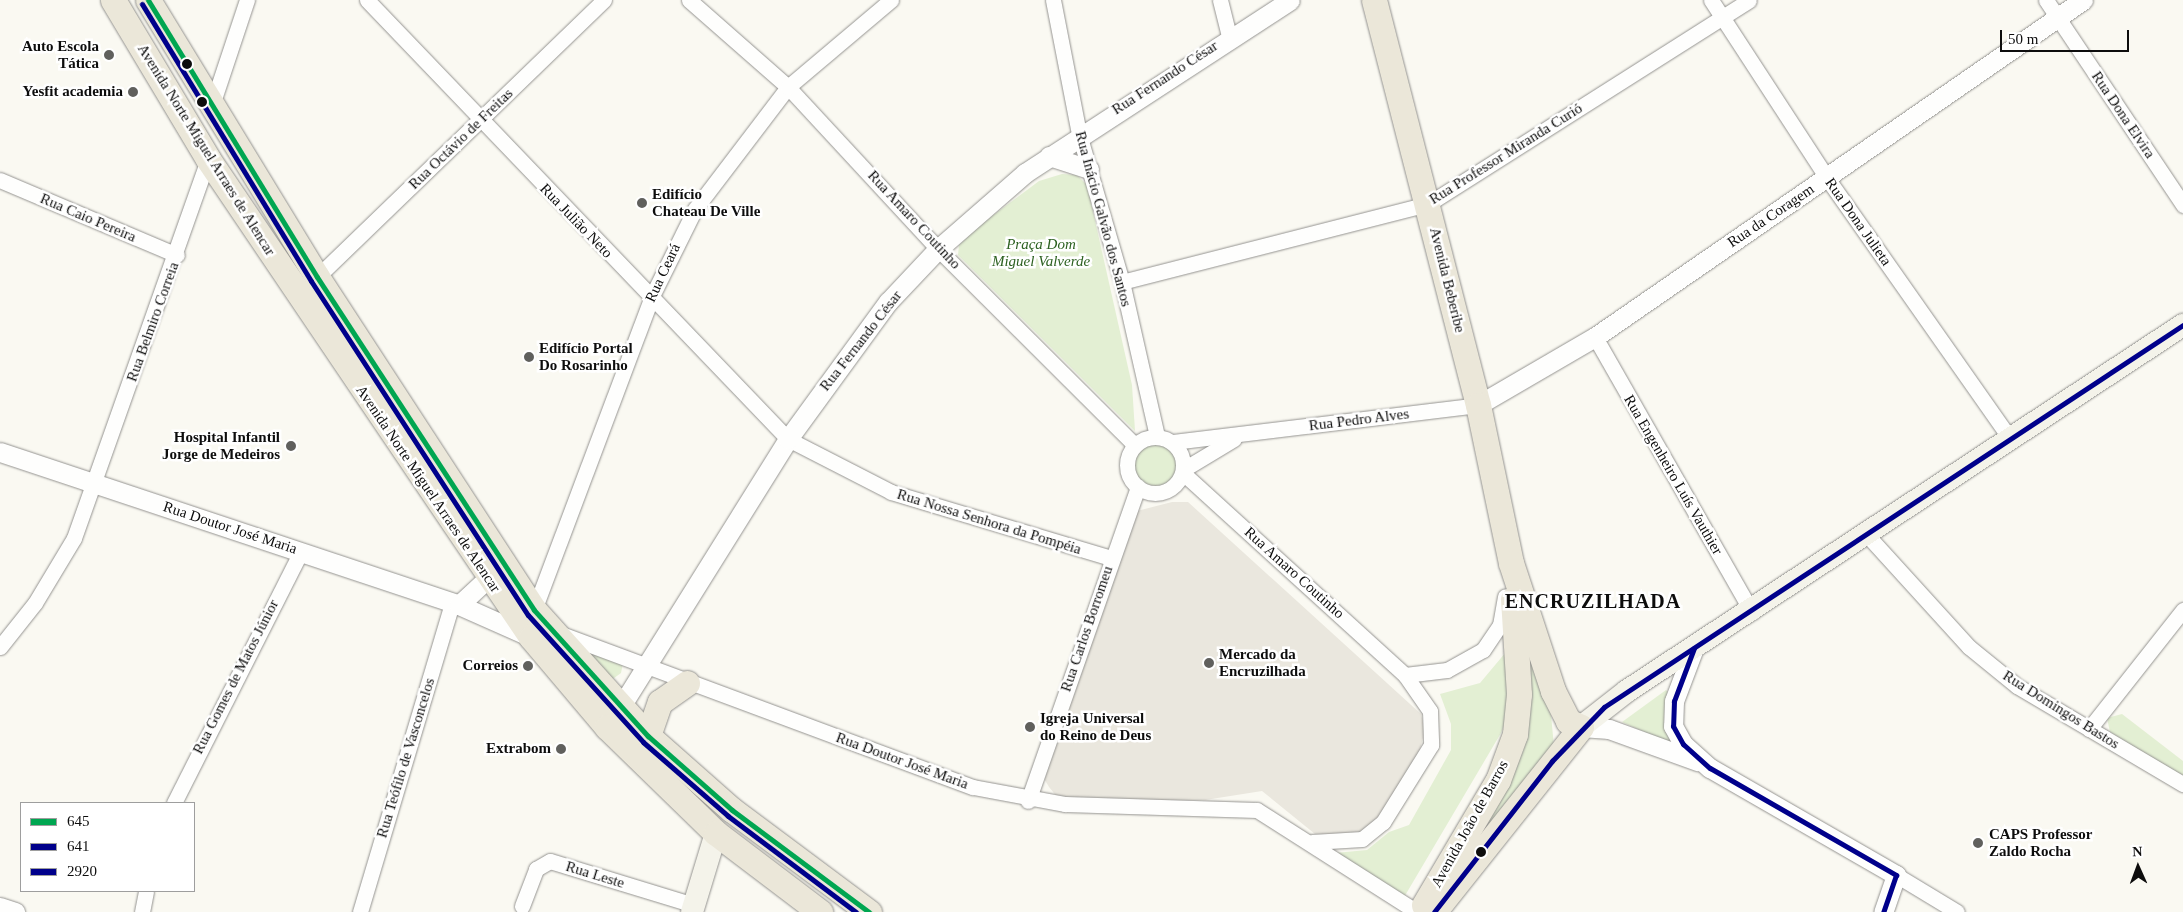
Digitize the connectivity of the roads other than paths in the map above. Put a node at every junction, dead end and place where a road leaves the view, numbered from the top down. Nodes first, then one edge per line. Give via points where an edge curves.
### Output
1 (113, 0) edge
2 (148, 0) edge
3 (247, 0) edge
4 (367, 0) edge
5 (604, 0) edge
6 (689, 0) edge
7 (891, 0) edge
8 (1053, 0) edge
9 (1220, 0) edge
10 (1290, 0) edge
11 (1374, 0) edge
12 (1711, 0) edge
13 (1749, 0) edge
14 (2046, 0) edge
15 (2083, 0) edge
16 (2057, 17) junction
17 (1723, 18) junction
18 (1229, 37) junction
19 (788, 86) junction
20 (213, 102) junction
21 (480, 121) junction
22 (1080, 134) junction
23 (1049, 156) junction
24 (208, 159) junction
25 (1090, 169) junction
26 (1827, 178) junction
27 (0, 180) edge
28 (1428, 204) junction
29 (2183, 204) edge
30 (938, 249) junction
31 (177, 255) junction
32 (317, 277) junction
33 (1122, 282) junction
34 (651, 298) junction
35 (2183, 325) edge
36 (1595, 337) junction
37 (1478, 405) junction
38 (1158, 436) junction
39 (1239, 436) junction
40 (788, 439) junction
41 (2011, 440) junction
42 (1173, 442) junction
43 (1135, 445) junction
44 (0, 452) edge
45 (1183, 471) junction
46 (96, 484) junction
47 (1138, 487) junction
48 (1868, 536) junction
49 (301, 552) junction
50 (1111, 558) junction
51 (1511, 562) junction
52 (488, 579) junction
53 (456, 604) junction
54 (534, 610) junction
55 (2183, 610) edge
56 (1752, 612) junction
57 (541, 634) junction
58 (0, 647) edge
59 (1694, 648) junction
60 (646, 667) junction
61 (1405, 675) junction
62 (688, 682) junction
63 (614, 718) junction
64 (1581, 727) junction
65 (2089, 728) junction
66 (1515, 734) joint
67 (648, 736) junction
68 (1703, 763) junction
69 (2183, 784) edge
70 (1028, 801) junction
71 (175, 802) edge
72 (716, 833) junction
73 (1312, 842) junction
74 (1896, 875) junction
75 (146, 892) edge
76 (0, 906) edge
77 (522, 906) dead end
78 (693, 908) edge
79 (1431, 911) edge
80 (15, 912) edge
81 (142, 912) edge
82 (360, 912) edge
83 (820, 912) edge
84 (869, 912) edge
85 (1883, 912) edge
86 (1957, 912) edge

1 - 24 main road, Avenida Norte Miguel Arraes de Alencar
2 - 20 main road, Avenida Norte Miguel Arraes de Alencar
3 - 20 street
4 - 21 street, Rua Julião Neto
5 - 21 street, Rua Octávio de Freitas
6 - 19 street, Rua Amaro Coutinho
7 - 19 street, Rua Ceará
8 - 22 street, Rua Inácio Galvão dos Santos
9 - 18 street
10 - 18 street, Rua Fernando César
11 - 28 main road, Avenida Beberibe
12 - 17 street, Rua Dona Julieta
13 - 17 street, Rua Professor Miranda Curió
14 - 16 street, Rua Dona Elvira
15 - 16 street, Rua da Coragem
16 - 26 street, Rua da Coragem
16 - 29 street, Rua Dona Elvira
17 - 26 street, Rua Dona Julieta
17 - 28 street, Rua Professor Miranda Curió
18 - 22 street, Rua Fernando César
19 - 30 street, Rua Amaro Coutinho
19 - 34 street, Rua Ceará via 695,209
20 - 32 main road, Avenida Norte Miguel Arraes de Alencar
21 - 32 street, Rua Octávio de Freitas
21 - 34 street, Rua Julião Neto
22 - 23 street, Rua Fernando César
22 - 25 street, Rua Inácio Galvão dos Santos
23 - 25 street
23 - 30 street, Rua Fernando César
24 - 31 street, Rua Belmiro Correia
24 - 52 main road, Avenida Norte Miguel Arraes de Alencar
25 - 33 street, Rua Inácio Galvão dos Santos
26 - 36 street, Rua da Coragem
26 - 41 street, Rua Dona Julieta
27 - 31 street, Rua Caio Pereira
28 - 33 street, Rua Professor Miranda Curió
28 - 37 main road, Avenida Beberibe
30 - 40 street, Rua Fernando César via 888,302
30 - 43 street, Rua Amaro Coutinho
31 - 46 street, Rua Belmiro Correia
32 - 54 main road, Avenida Norte Miguel Arraes de Alencar
33 - 38 street, Rua Inácio Galvão dos Santos
34 - 40 street, Rua Julião Neto
34 - 54 street, Rua Ceará
35 - 41 main road
36 - 37 street, Rua da Coragem
36 - 56 street, Rua Engenheiro Luís Vauthier
37 - 39 street, Rua Pedro Alves
37 - 51 main road, Avenida Beberibe
38 - 42 street
38 - 43 street
39 - 42 street, Rua Pedro Alves
39 - 45 street, Rua Pedro Alves
40 - 50 street, Rua Nossa Senhora da Pompéia via 891,492
40 - 60 street, Rua Fernando César
41 - 48 main road
42 - 45 street via 1182,456
43 - 47 street via 1127,462
44 - 46 street, Rua Doutor José Maria
45 - 47 street via 1164,492
45 - 61 street, Rua Amaro Coutinho
46 - 49 street, Rua Doutor José Maria
46 - 58 street, Rua Belmiro Correia via 54,573
47 - 50 street, Rua Carlos Borromeu
48 - 56 main road
48 - 65 street, Rua Domingos Bastos via 1969,647 2017,686
49 - 53 street, Rua Doutor José Maria
49 - 71 street, Rua Gomes de Matos Júnior
50 - 70 street, Rua Carlos Borromeu
51 - 61 street via 1500,625 1483,650 1447,670
51 - 64 main road, Avenida Beberibe via 1552,691 1568,721
51 - 66 main road, Avenida Beberibe via 1519,694
52 - 53 street
52 - 57 main road, Avenida Norte Miguel Arraes de Alencar
53 - 57 street, Rua Doutor José Maria
53 - 82 street, Rua Teófilo de Vasconcelos
54 - 57 main road, Avenida Norte Miguel Arraes de Alencar
55 - 65 street
56 - 59 main road
57 - 60 street, Rua Doutor José Maria
57 - 63 main road, Avenida Norte Miguel Arraes de Alencar
59 - 64 main road
59 - 68 street via 1677,688 1672,720 1683,744
60 - 62 street, Rua Doutor José Maria
60 - 63 street, Rua Fernando César
61 - 73 street, Rua Amaro Coutinho via 1430,711 1431,745 1384,822 1370,834 1351,841
62 - 67 main road via 660,702
62 - 70 street, Rua Doutor José Maria via 973,787
63 - 67 main road, Avenida Norte Miguel Arraes de Alencar
63 - 72 main road, Avenida Norte Miguel Arraes de Alencar
64 - 68 street via 1609,729
64 - 79 main road, Avenida João de Barros
65 - 69 street, Rua Domingos Bastos
66 - 79 main road, Avenida João de Barros via 1498,780
67 - 84 main road, Avenida Norte Miguel Arraes de Alencar via 732,810
68 - 74 street
70 - 73 street, Rua Doutor José Maria via 1138,807 1230,806 1267,814
72 - 78 main road
72 - 83 main road, Avenida Norte Miguel Arraes de Alencar
73 - 79 street, Rua Doutor José Maria
74 - 85 street
74 - 86 street
75 - 81 street
76 - 80 street
77 - 78 street, Rua Leste via 536,869 550,861

